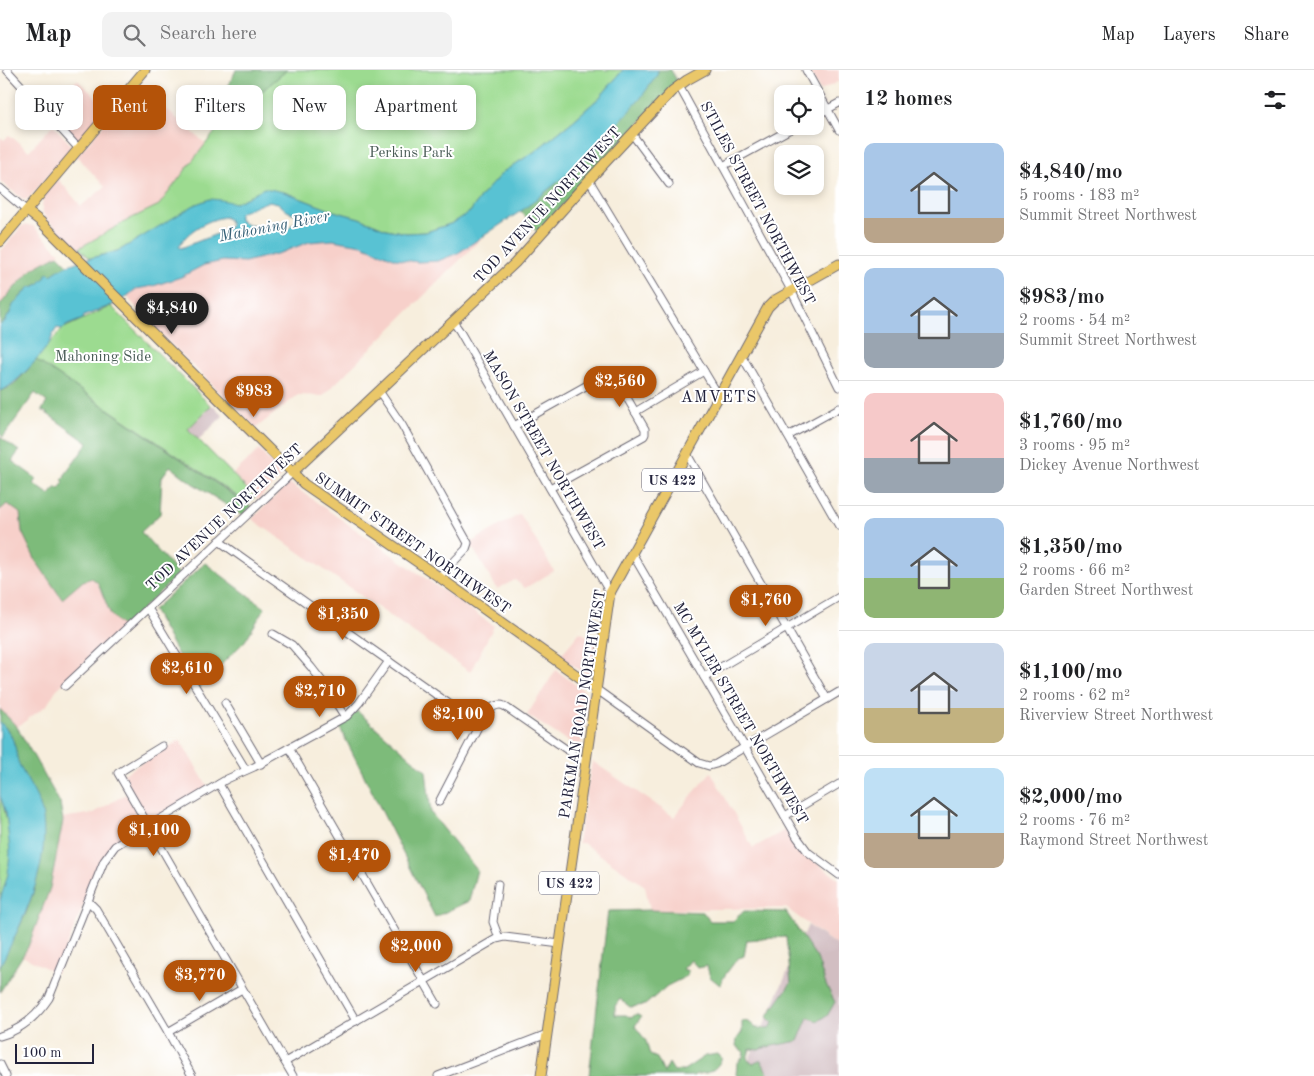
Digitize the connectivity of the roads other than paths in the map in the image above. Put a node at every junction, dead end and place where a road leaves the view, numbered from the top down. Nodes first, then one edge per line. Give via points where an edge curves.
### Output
1 (7, 70) edge
2 (145, 70) edge
3 (705, 70) edge
4 (806, 70) edge
5 (679, 86) junction
6 (839, 103) edge
7 (828, 109) junction
8 (824, 111) edge
9 (839, 130) edge
10 (632, 134) junction
11 (780, 135) edge
12 (79, 148) junction
13 (723, 166) junction
14 (589, 180) junction
15 (669, 184) dead end
16 (0, 188) edge
17 (27, 211) junction
18 (0, 242) edge
19 (839, 264) edge
20 (790, 290) junction
21 (452, 322) junction
22 (742, 356) junction
23 (704, 371) junction
24 (839, 387) edge
25 (379, 391) junction
26 (719, 396) junction
27 (839, 408) edge
28 (635, 412) junction
29 (514, 426) junction
30 (788, 436) junction
31 (687, 454) junction
32 (292, 472) junction
33 (550, 488) junction
34 (839, 508) edge
35 (832, 513) junction
36 (839, 526) edge
37 (219, 540) junction
38 (632, 553) junction
39 (439, 577) junction
40 (610, 593) junction
41 (839, 597) edge
42 (148, 608) junction
43 (787, 628) junction
44 (273, 634) dead end
45 (389, 661) junction
46 (704, 677) junction
47 (65, 686) dead end
48 (596, 689) junction
49 (839, 692) edge
50 (827, 700) junction
51 (225, 703) dead end
52 (345, 717) junction
53 (478, 725) junction
54 (162, 746) dead end
55 (289, 748) junction
56 (745, 748) junction
57 (586, 763) junction
58 (261, 764) junction
59 (246, 770) junction
60 (219, 784) junction
61 (839, 784) edge
62 (439, 802) dead end
63 (785, 816) junction
64 (148, 826) junction
65 (839, 875) edge
66 (498, 884) dead end
67 (88, 901) junction
68 (499, 938) junction
69 (560, 944) junction
70 (423, 982) junction
71 (242, 989) junction
72 (437, 1004) dead end
73 (356, 1021) junction
74 (168, 1032) junction
75 (548, 1034) junction
76 (0, 1036) edge
77 (285, 1062) junction
78 (0, 1064) edge
79 (6, 1076) edge
80 (192, 1076) edge
81 (293, 1076) edge
82 (438, 1076) edge
83 (542, 1076) edge

1 - 12 street
2 - 12 main road
3 - 5 main road, TOD AVENUE NORTHWEST
4 - 7 street
5 - 10 main road, TOD AVENUE NORTHWEST
5 - 13 street, STILES STREET NORTHWEST
6 - 7 street
7 - 8 street
7 - 9 street
10 - 14 main road, TOD AVENUE NORTHWEST
10 - 15 street
11 - 13 street
12 - 17 main road
13 - 20 street, STILES STREET NORTHWEST
14 - 21 main road, TOD AVENUE NORTHWEST via 515,262
14 - 23 street
16 - 17 street, SUMMIT STREET NORTHWEST
17 - 18 main road
17 - 32 main road, SUMMIT STREET NORTHWEST
19 - 20 main road, PARKMAN ROAD NORTHWEST / US 422
20 - 22 main road, PARKMAN ROAD NORTHWEST / US 422 via 772,302
20 - 24 street, STILES STREET NORTHWEST
21 - 25 main road, TOD AVENUE NORTHWEST
21 - 29 street, MASON STREET NORTHWEST
22 - 26 main road, PARKMAN ROAD NORTHWEST / US 422
22 - 30 street
23 - 26 street
23 - 28 street
25 - 32 main road, TOD AVENUE NORTHWEST
25 - 39 street via 402,425 468,544
26 - 31 main road, PARKMAN ROAD NORTHWEST / US 422
27 - 30 street
28 - 29 street via 615,377 609,373
28 - 33 street via 645,429 644,436
29 - 33 street, MASON STREET NORTHWEST
30 - 35 street
31 - 38 main road, PARKMAN ROAD NORTHWEST / US 422
31 - 43 street
32 - 37 street, TOD AVENUE NORTHWEST
32 - 39 main road, SUMMIT STREET NORTHWEST
33 - 40 street, MASON STREET NORTHWEST
34 - 35 street
35 - 36 street
37 - 42 street, TOD AVENUE NORTHWEST
37 - 45 street
38 - 40 main road, PARKMAN ROAD NORTHWEST / US 422
38 - 46 street, MC MYLER STREET NORTHWEST
39 - 48 main road, SUMMIT STREET NORTHWEST
40 - 48 main road, PARKMAN ROAD NORTHWEST / US 422
41 - 43 street
42 - 47 street
42 - 59 street, TOD AVENUE NORTHWEST
43 - 46 street
43 - 50 street
44 - 52 street via 292,645 312,667
45 - 52 street
45 - 53 street
46 - 56 street, MC MYLER STREET NORTHWEST
48 - 56 street, SUMMIT STREET NORTHWEST via 699,764 716,764
48 - 57 main road, PARKMAN ROAD NORTHWEST / US 422
49 - 50 street
50 - 56 street
51 - 58 street
52 - 55 street
53 - 57 street via 493,707 504,706
53 - 62 street
54 - 64 street via 118,773
55 - 58 street
55 - 70 street
56 - 63 street, MC MYLER STREET NORTHWEST
57 - 69 main road, PARKMAN ROAD NORTHWEST / US 422
58 - 59 street
59 - 60 street
60 - 64 street
60 - 73 street
61 - 63 street
63 - 65 street, MC MYLER STREET NORTHWEST via 808,852
64 - 67 street via 111,850
64 - 71 street
66 - 68 street via 494,922
67 - 74 street via 96,909
67 - 76 street via 44,1005 22,1026
68 - 69 street
68 - 70 street
69 - 75 main road, PARKMAN ROAD NORTHWEST / US 422
70 - 72 street
70 - 73 street
71 - 74 street
71 - 77 street
73 - 77 street
74 - 80 street
75 - 82 street
75 - 83 main road, PARKMAN ROAD NORTHWEST / US 422
77 - 81 street
78 - 79 street

